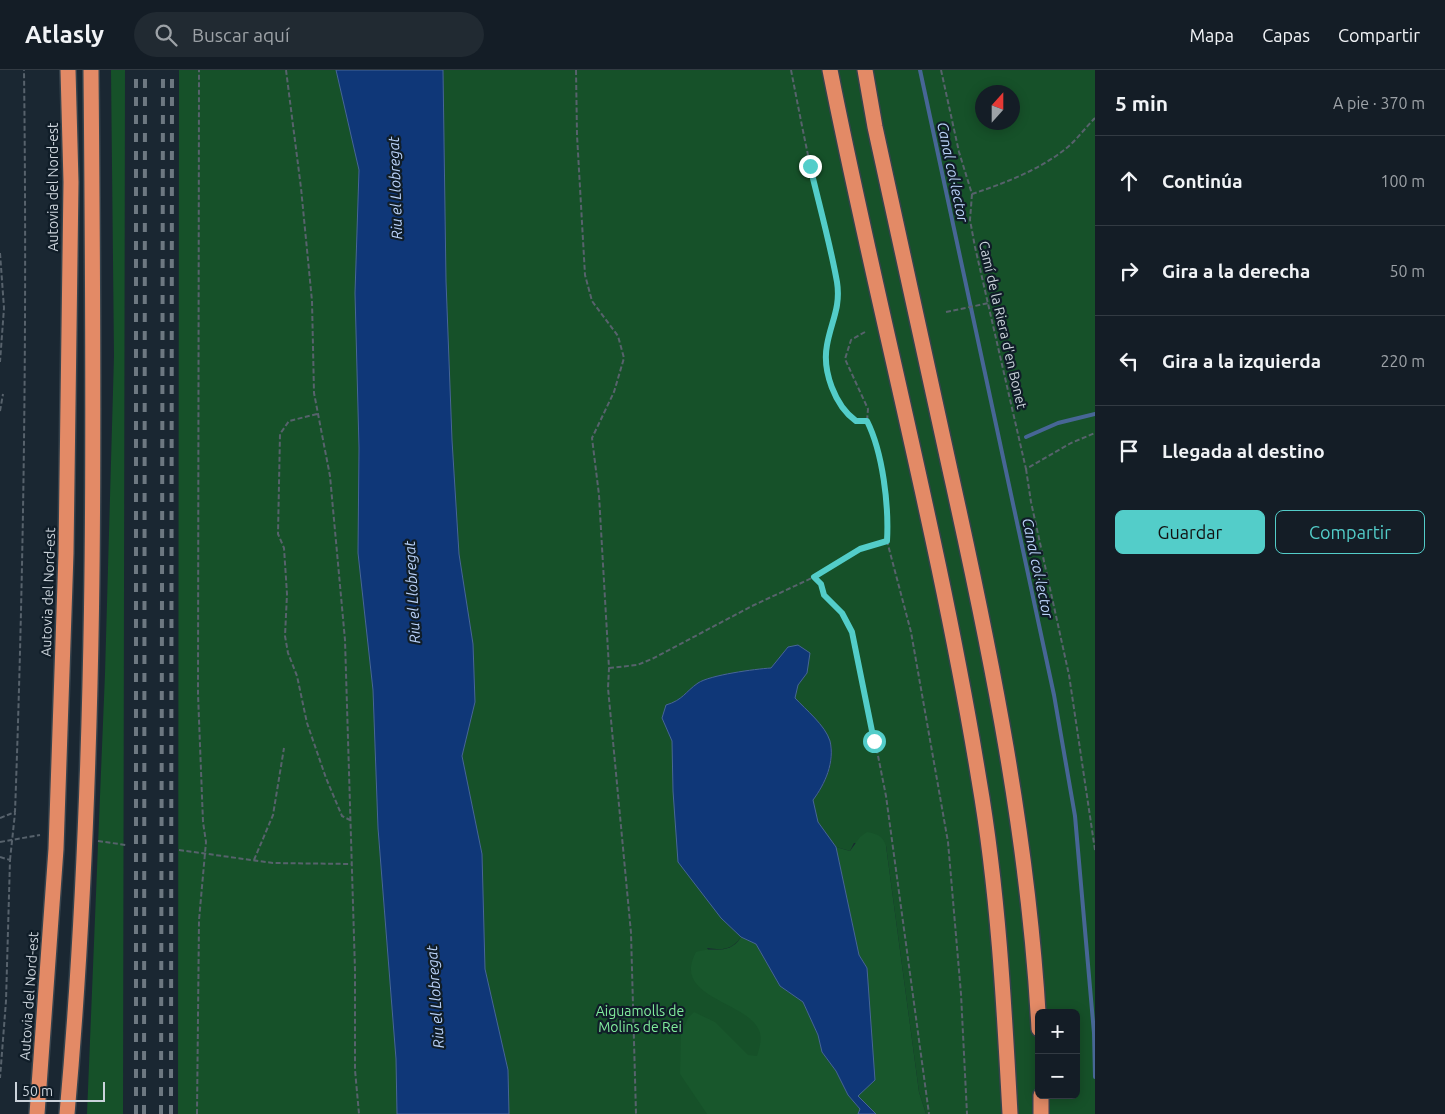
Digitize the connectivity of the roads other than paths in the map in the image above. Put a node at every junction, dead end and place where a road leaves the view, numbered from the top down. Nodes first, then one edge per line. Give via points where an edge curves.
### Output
1 (68, 70) edge
2 (91, 70) edge
3 (830, 70) edge
4 (865, 70) edge
5 (1037, 1009) edge
6 (1041, 1099) edge
7 (37, 1114) edge
8 (67, 1114) edge
9 (1010, 1114) edge
10 (1042, 1114) edge

1 - 7 highway, Autovia del Nord-est via 71,182 66,553 56,849
2 - 8 highway via 92,661 77,997
3 - 9 highway via 852,184 932,538 978,773 999,936
4 - 5 highway via 1000,710 1022,851
6 - 10 highway

